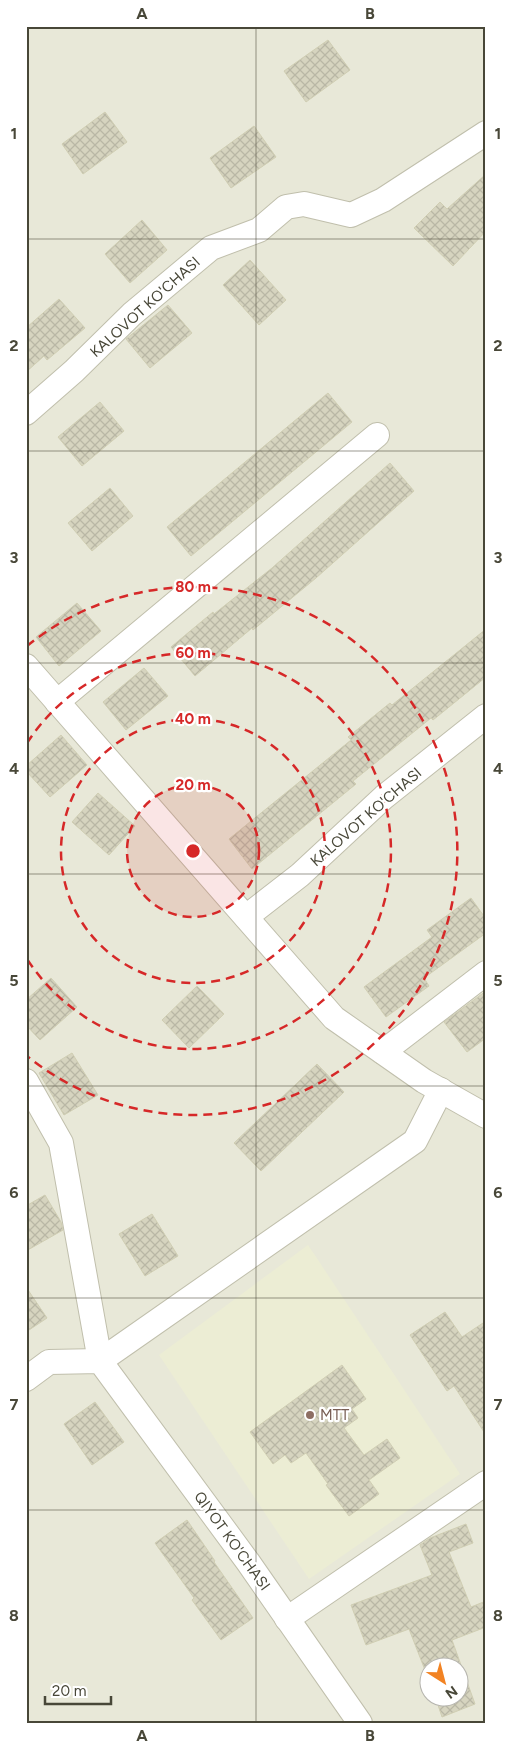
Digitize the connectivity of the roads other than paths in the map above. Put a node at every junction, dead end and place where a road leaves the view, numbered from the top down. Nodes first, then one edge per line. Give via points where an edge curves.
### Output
1 (486, 133) edge
2 (26, 413) edge
3 (377, 434) dead end
4 (26, 666) edge
5 (57, 702) junction
6 (486, 716) edge
7 (246, 918) junction
8 (486, 973) edge
9 (383, 1052) junction
10 (26, 1080) edge
11 (441, 1090) junction
12 (486, 1116) edge
13 (100, 1361) junction
14 (26, 1379) edge
15 (486, 1483) edge
16 (287, 1618) junction
17 (360, 1723) edge

1 - 2 street, KALOVOT KO'CHASI via 383,200 351,215 304,204 286,207 259,230 211,248 132,314
3 - 5 street
4 - 5 street
5 - 7 street
6 - 7 street, KALOVOT KO'CHASI via 384,797 300,875
7 - 9 street via 334,1018
8 - 9 street
9 - 11 street
10 - 13 street, QIYOT KO'CHASI via 61,1143
11 - 12 street
11 - 13 street via 415,1142
13 - 14 street via 49,1362
13 - 16 street, QIYOT KO'CHASI
15 - 16 street
16 - 17 street, QIYOT KO'CHASI

